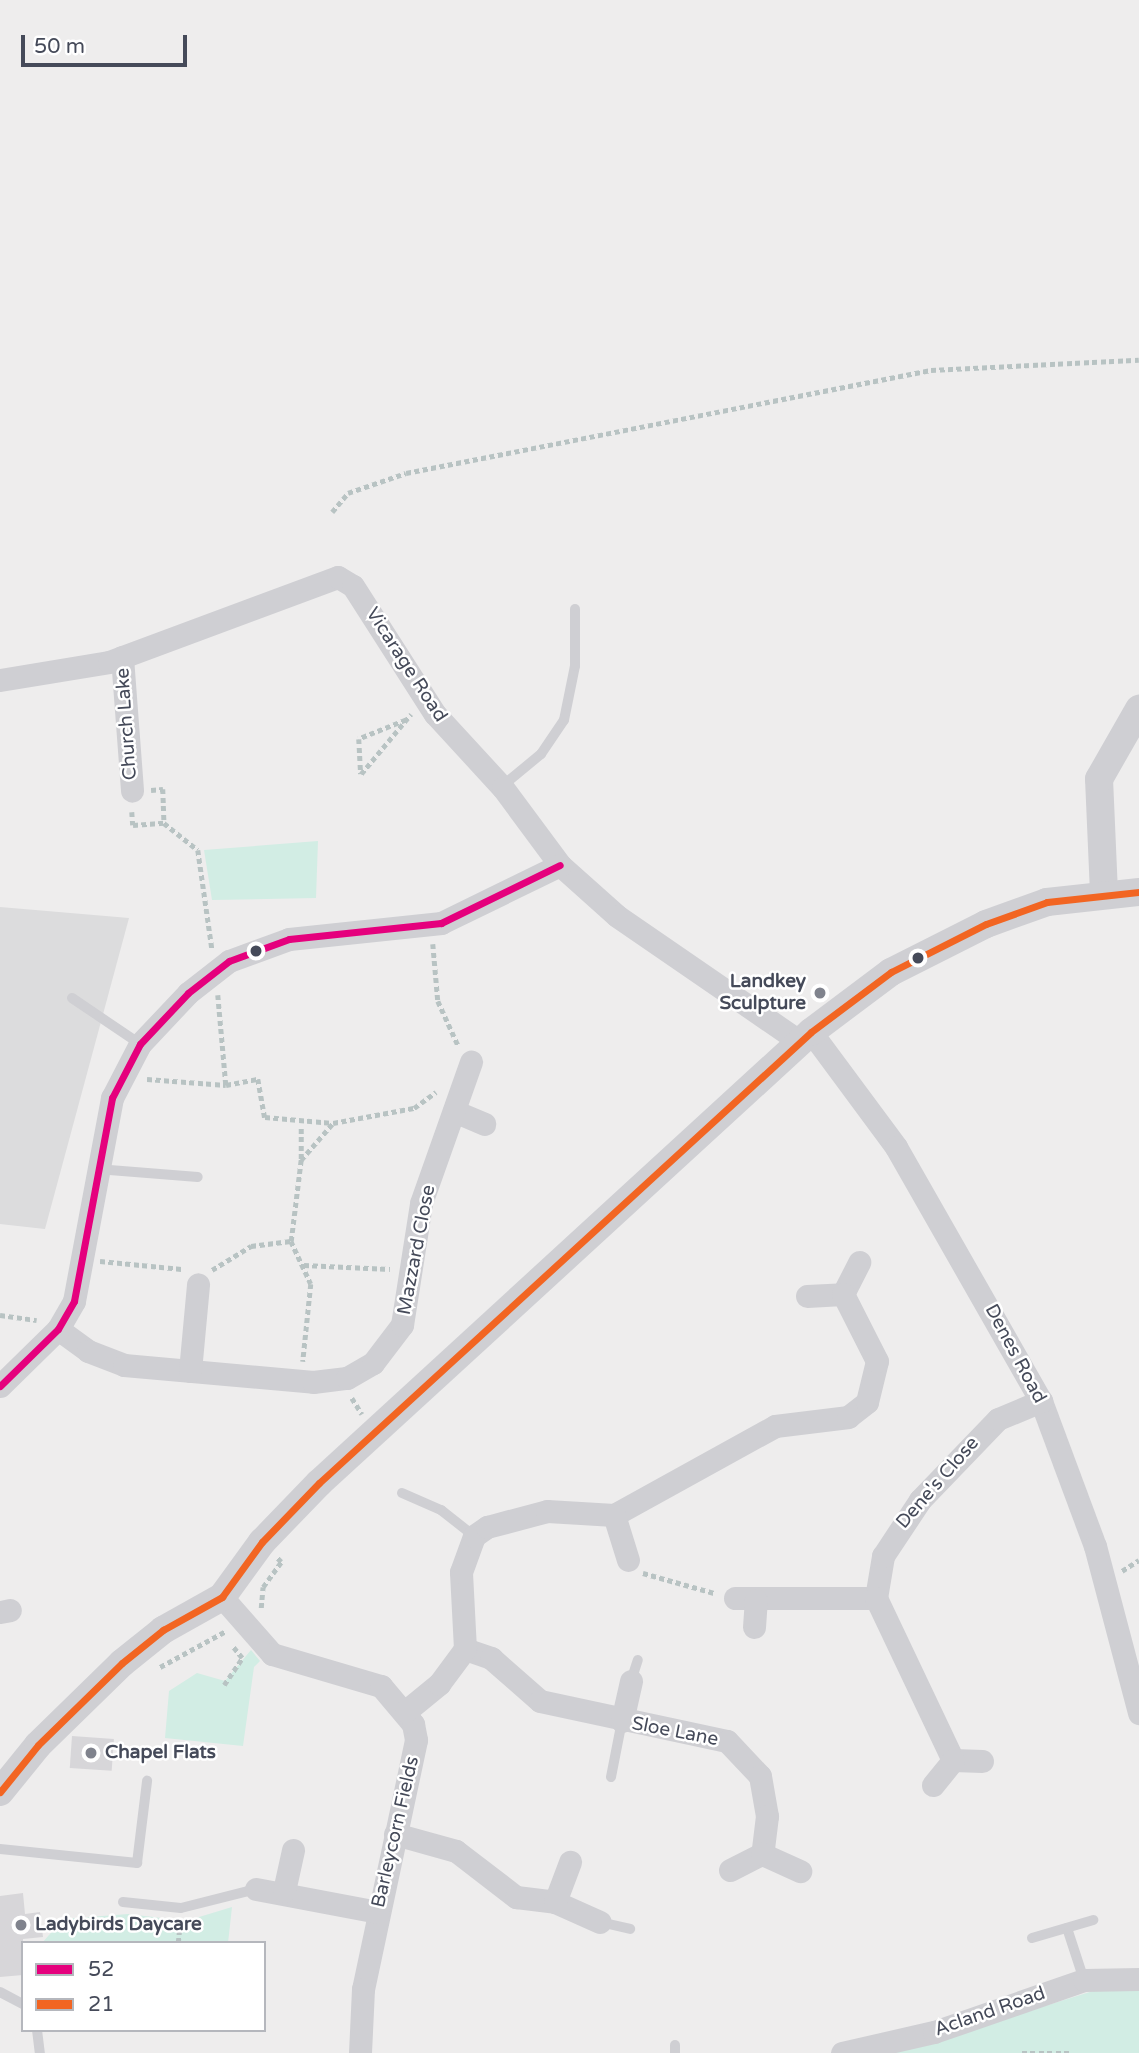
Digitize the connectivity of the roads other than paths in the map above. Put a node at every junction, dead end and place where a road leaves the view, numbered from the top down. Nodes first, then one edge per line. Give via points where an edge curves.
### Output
1 (575, 608) dead end
2 (122, 657) junction
3 (0, 680) edge
4 (1139, 709) edge
5 (501, 787) junction
6 (132, 791) road end
7 (561, 865) junction
8 (1104, 892) junction
9 (1139, 892) edge
10 (72, 998) dead end
11 (805, 1037) junction
12 (140, 1044) junction
13 (465, 1058) road end
14 (454, 1111) junction
15 (484, 1124) dead end
16 (97, 1168) junction
17 (198, 1177) dead end
18 (859, 1262) dead end
19 (198, 1275) road end
20 (843, 1294) junction
21 (807, 1296) dead end
22 (60, 1327) junction
23 (190, 1371) junction
24 (0, 1386) edge
25 (1041, 1401) junction
26 (402, 1493) dead end
27 (614, 1515) junction
28 (474, 1536) junction
29 (628, 1560) road end
30 (222, 1597) junction
31 (876, 1598) junction
32 (754, 1627) dead end
33 (465, 1649) junction
34 (635, 1671) dead end
35 (406, 1711) junction
36 (1139, 1713) edge
37 (622, 1721) junction
38 (953, 1760) junction
39 (982, 1761) dead end
40 (611, 1777) dead end
41 (147, 1781) dead end
42 (933, 1785) dead end
43 (0, 1792) edge
44 (395, 1834) junction
45 (0, 1849) edge
46 (293, 1850) dead end
47 (762, 1854) junction
48 (570, 1862) dead end
49 (730, 1870) dead end
50 (800, 1871) dead end
51 (256, 1889) joint
52 (284, 1891) junction
53 (123, 1902) dead end
54 (555, 1902) junction
55 (378, 1912) junction
56 (1093, 1920) dead end
57 (600, 1922) joint
58 (1067, 1928) junction
59 (630, 1929) dead end
60 (1032, 1938) dead end
61 (1139, 1979) edge
62 (1084, 1980) junction
63 (0, 1992) edge
64 (21, 2003) edge
65 (37, 2032) edge
66 (40, 2053) edge
67 (360, 2053) edge
68 (842, 2053) edge

1 - 5 lane via 575,666 564,720 541,754
2 - 3 street, Vicarage Road via 51,676
2 - 5 street, Vicarage Road via 338,577 353,586 426,698
2 - 6 street, Church Lake
4 - 8 street via 1099,779
5 - 7 street, Vicarage Road
7 - 11 street, Vicarage Road via 617,916
7 - 12 street via 433,925 289,939 182,985
8 - 9 street
8 - 11 street via 1047,902 934,949
10 - 12 lane
11 - 25 street, Denes Road via 896,1147
11 - 30 street via 374,1433 262,1542
12 - 16 street via 122,1077
13 - 14 street, Mazzard Close
14 - 15 street
14 - 23 street, Mazzard Close via 421,1203 402,1325 391,1344 347,1378 301,1380
16 - 17 lane
16 - 22 street via 86,1258
18 - 20 street
19 - 23 street
20 - 21 street
20 - 27 street via 877,1361 867,1402 848,1417 775,1426
22 - 23 street via 124,1365
22 - 24 street
25 - 31 street, Dene's Close via 998,1419 920,1500 883,1556
25 - 36 street, Denes Road via 1095,1546
26 - 28 lane via 441,1510
27 - 28 street via 547,1511
27 - 29 street
28 - 33 street via 461,1572
30 - 35 street, Barleycorn Fields via 272,1654 381,1686
30 - 43 street via 145,1643 38,1745
31 - 32 street via 745,1599
31 - 38 street
33 - 35 street via 439,1684
33 - 37 street, Sloe Lane via 491,1658 540,1700
34 - 37 street, Sloe Lane
35 - 44 street, Barleycorn Fields via 416,1740
37 - 40 lane
37 - 47 street, Sloe Lane via 727,1741 751,1763 765,1794
38 - 39 street
38 - 42 street
41 - 45 lane via 137,1863
44 - 54 street via 456,1851 516,1897
44 - 55 street, Barleycorn Fields
46 - 52 street
47 - 49 street
47 - 50 street
48 - 54 street
51 - 52 street
51 - 53 lane via 181,1908
52 - 55 street
54 - 57 street
55 - 67 street, Barleycorn Fields
56 - 58 lane
57 - 59 lane
58 - 60 lane
58 - 62 lane
61 - 62 street, Acland Road
62 - 68 street, Acland Road via 934,2032
63 - 64 lane
65 - 66 lane

